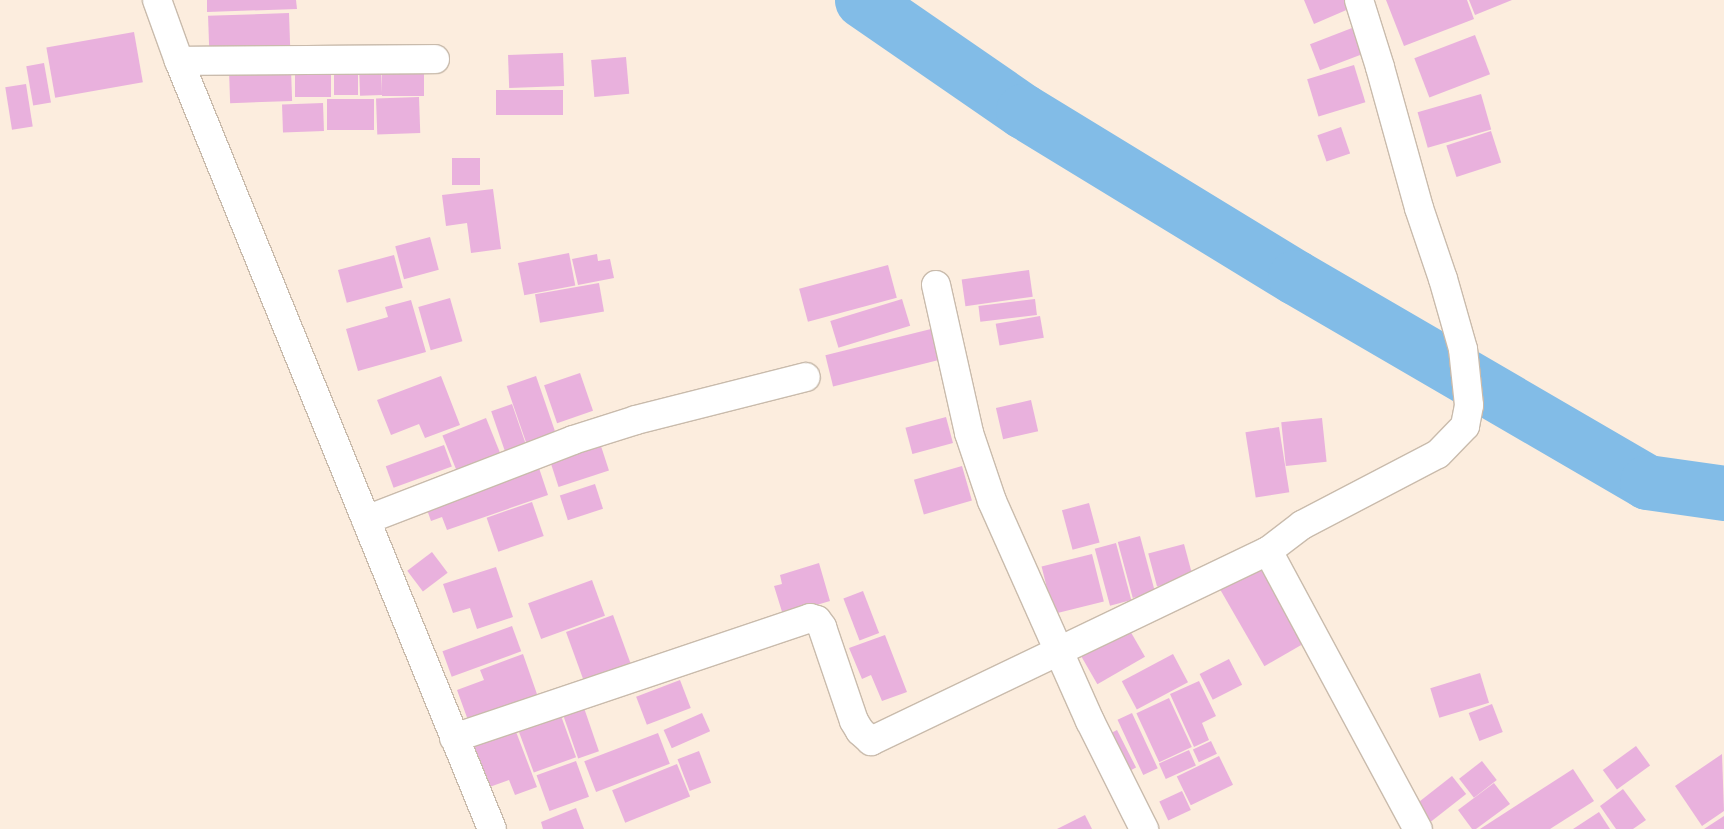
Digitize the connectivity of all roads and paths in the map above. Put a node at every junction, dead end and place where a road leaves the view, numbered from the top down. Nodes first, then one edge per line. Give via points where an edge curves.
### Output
1 (158, 0) edge
2 (1359, 0) edge
3 (435, 59) dead end
4 (179, 60) junction
5 (936, 285) dead end
6 (806, 377) dead end
7 (366, 520) junction
8 (1268, 551) junction
9 (1058, 650) junction
10 (454, 738) junction
11 (492, 829) edge
12 (1144, 829) edge
13 (1418, 829) edge

1 - 4 street
2 - 8 street via 1461,340 1469,405 1465,426 1438,454 1302,525
3 - 4 street
4 - 7 street
5 - 9 street via 969,433 992,501
6 - 7 street via 573,440
7 - 10 street
8 - 9 street
8 - 13 street
9 - 10 street via 871,741 854,721 822,627 817,620 810,618
9 - 12 street
10 - 11 street

